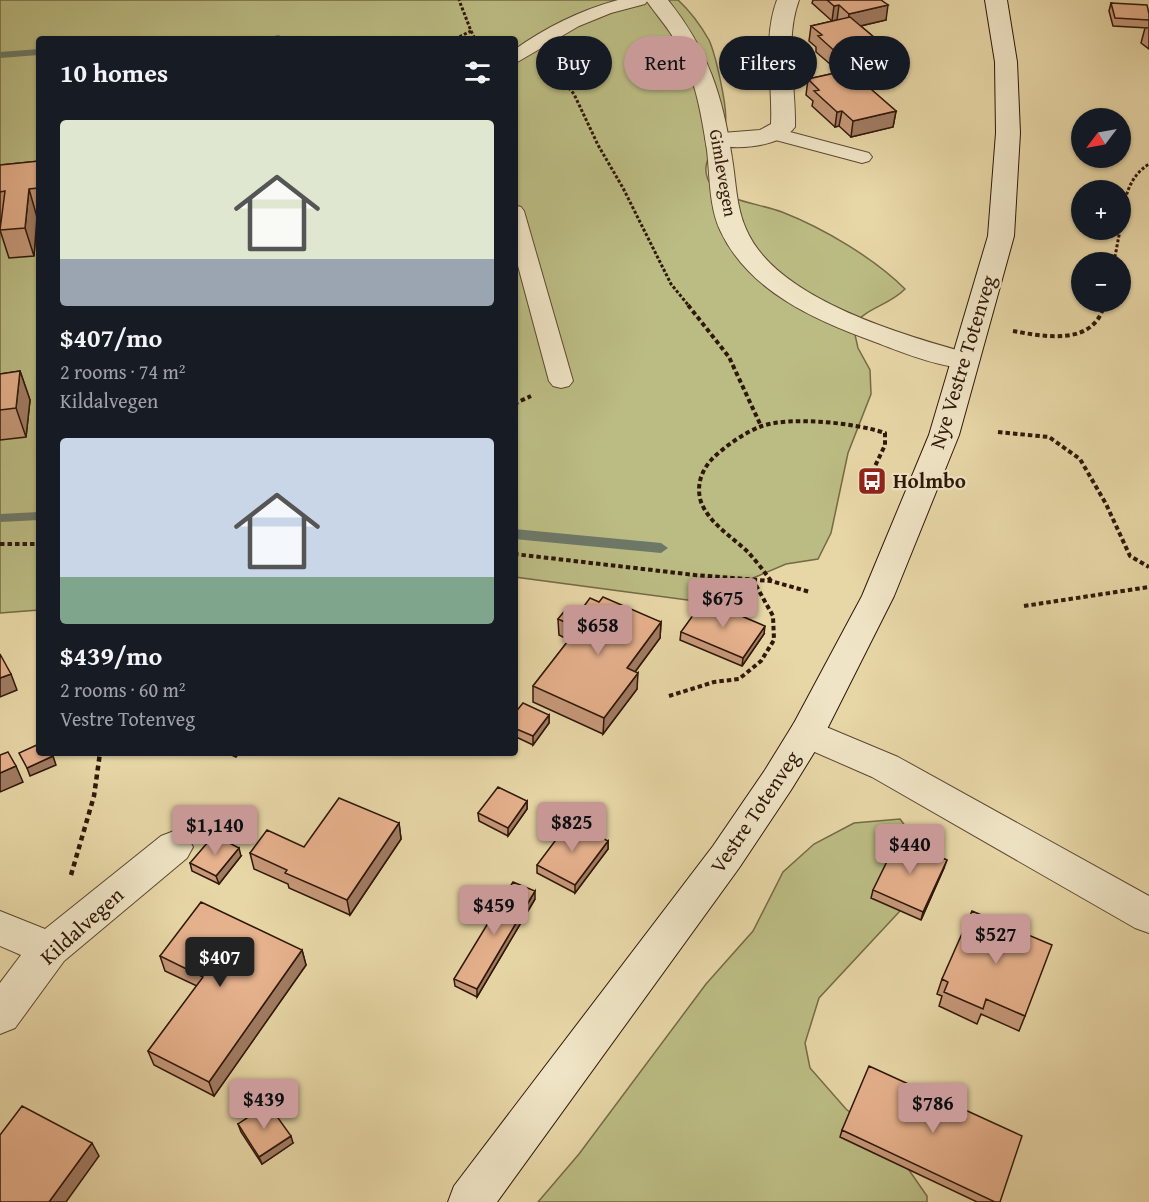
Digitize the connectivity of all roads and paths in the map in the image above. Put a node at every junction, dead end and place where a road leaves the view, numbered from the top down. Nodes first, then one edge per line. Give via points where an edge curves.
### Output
1 (459, 0) edge
2 (639, 0) edge
3 (657, 0) edge
4 (788, 0) edge
5 (996, 0) edge
6 (471, 31) junction
7 (461, 36) edge
8 (474, 36) edge
9 (518, 56) edge
10 (571, 90) edge
11 (775, 134) junction
12 (717, 139) junction
13 (862, 157) dead end
14 (1149, 164) edge
15 (1131, 181) edge
16 (518, 225) edge
17 (1102, 312) edge
18 (976, 322) junction
19 (965, 361) junction
20 (561, 381) dead end
21 (761, 426) junction
22 (998, 432) dead end
23 (868, 481) dead end
24 (0, 544) edge
25 (36, 544) edge
26 (518, 554) edge
27 (1149, 567) edge
28 (753, 579) junction
29 (771, 581) junction
30 (1149, 587) edge
31 (810, 592) dead end
32 (1024, 606) dead end
33 (669, 696) dead end
34 (807, 733) junction
35 (100, 756) edge
36 (174, 847) dead end
37 (69, 883) dead end
38 (1149, 916) edge
39 (0, 928) edge
40 (50, 949) junction
41 (0, 1015) edge
42 (470, 1202) edge

1 - 6 path
2 - 9 lane via 576,19
3 - 12 street, Gimlevegen via 695,54 712,104
4 - 11 street via 783,9 780,60 783,127
5 - 18 street, Nye Vestre Totenveg via 1006,62 1008,133 1000,236
6 - 7 path
6 - 8 path
10 - 21 path via 671,284 729,357
11 - 12 street
11 - 13 lane
12 - 19 street, Gimlevegen via 733,230 749,260 783,287 860,328
14 - 15 path
16 - 20 lane
17 - 18 path via 1091,327 1063,337
18 - 19 street, Nye Vestre Totenveg
19 - 34 street, Nye Vestre Totenveg via 944,435 878,596
21 - 23 path via 800,423 883,431 885,445
21 - 29 path via 723,448 710,461 701,477 699,492 705,508
22 - 27 path via 1048,437 1080,459 1130,556
24 - 25 path
26 - 28 path
28 - 29 path
28 - 33 path via 773,616 774,640 761,661 739,679
29 - 31 path
30 - 32 path
34 - 38 street, Vestre Totenveg via 885,767
34 - 42 street, Vestre Totenveg via 726,857
35 - 37 path via 94,796
36 - 40 street, Kildalvegen
39 - 40 street
40 - 41 street, Kildalvegen

